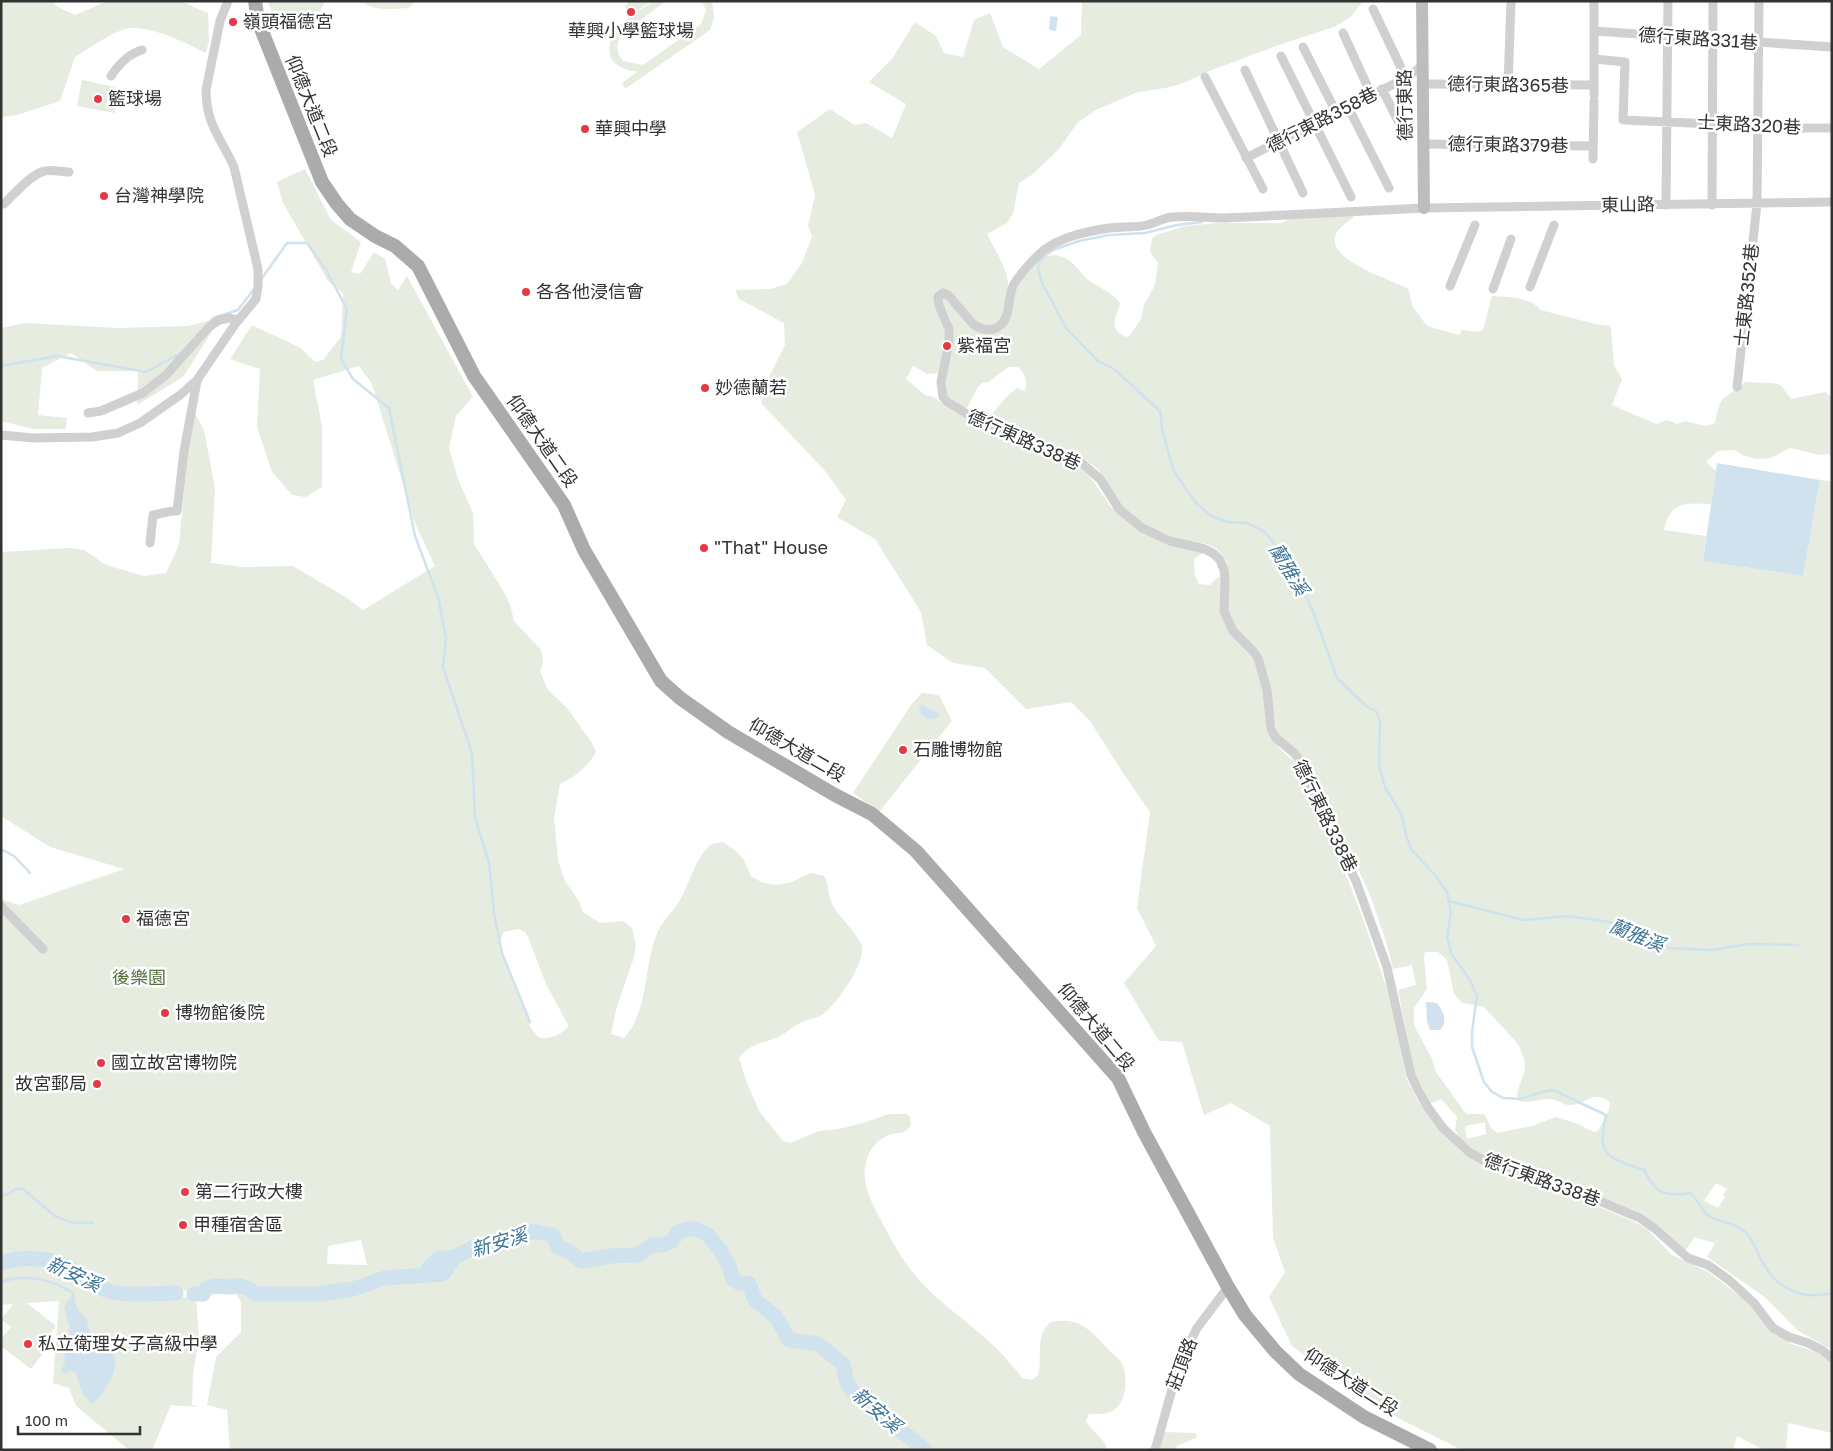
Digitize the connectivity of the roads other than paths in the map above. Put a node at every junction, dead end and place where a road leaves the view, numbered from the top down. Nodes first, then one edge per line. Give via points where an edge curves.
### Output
1 (228, 1) edge
2 (255, 1) edge
3 (1422, 1) edge
4 (1511, 1) edge
5 (1594, 1) edge
6 (1668, 1) edge
7 (1713, 1) edge
8 (1759, 1) edge
9 (1373, 9) dead end
10 (1594, 31) junction
11 (1343, 33) dead end
12 (1667, 37) junction
13 (1712, 40) junction
14 (1758, 43) junction
15 (1303, 47) dead end
16 (1832, 47) edge
17 (142, 50) dead end
18 (1281, 56) dead end
19 (1594, 59) junction
20 (1422, 66) junction
21 (1245, 70) dead end
22 (111, 76) dead end
23 (1205, 77) dead end
24 (1406, 78) junction
25 (1422, 84) junction
26 (1508, 85) junction
27 (1594, 85) junction
28 (1382, 89) junction
29 (1371, 94) junction
30 (1348, 107) junction
31 (1336, 112) junction
32 (1666, 120) junction
33 (1314, 123) junction
34 (1712, 123) junction
35 (1758, 125) junction
36 (1832, 128) edge
37 (1403, 131) dead end
38 (1279, 142) junction
39 (1423, 144) junction
40 (1593, 146) junction
41 (1246, 158) junction
42 (1593, 159) dead end
43 (69, 172) dead end
44 (1389, 188) dead end
45 (1263, 190) dead end
46 (1303, 193) dead end
47 (1351, 197) dead end
48 (1832, 202) edge
49 (4, 204) dead end
50 (1712, 204) junction
51 (1757, 204) junction
52 (1666, 205) junction
53 (1424, 208) junction
54 (1475, 225) dead end
55 (1554, 225) dead end
56 (1511, 239) dead end
57 (1450, 286) dead end
58 (1530, 287) dead end
59 (1494, 289) dead end
60 (238, 320) junction
61 (197, 380) junction
62 (1737, 387) dead end
63 (88, 413) dead end
64 (1, 435) edge
65 (150, 543) dead end
66 (1, 906) edge
67 (43, 949) dead end
68 (1228, 1288) junction
69 (1832, 1358) edge
70 (1155, 1450) edge
71 (1430, 1450) edge

1 - 60 street via 220,21 206,100 209,119 234,167 258,270 256,299
2 - 68 main road, 仰德大道二段 via 258,21 322,182 350,220 395,246 418,266 474,376 564,505 584,550 661,682 728,732 872,814 916,851 1118,1078
3 - 20 street, 德行東路
4 - 26 street
5 - 10 street
6 - 12 street
7 - 13 street
8 - 14 street, 士東路352巷
9 - 24 street
10 - 12 street, 德行東路331巷
10 - 19 street, 德行東路379巷
11 - 29 street
12 - 13 street, 德行東路331巷
12 - 32 street
13 - 14 street, 德行東路331巷
13 - 34 street
14 - 16 street, 德行東路331巷
14 - 35 street, 士東路352巷
15 - 31 street
17 - 22 street via 120,63
18 - 33 street
19 - 27 street, 德行東路379巷
19 - 32 street, 士東路320巷 via 1625,62 1623,120
20 - 24 street, 德行東路358巷
20 - 25 street, 德行東路
21 - 38 street
23 - 41 street
24 - 28 street, 德行東路358巷
25 - 26 street, 德行東路365巷
25 - 39 street, 德行東路
26 - 27 street, 德行東路365巷
27 - 40 street, 德行東路379巷
28 - 29 street, 德行東路358巷
28 - 37 street
29 - 30 street, 德行東路358巷
30 - 31 street, 德行東路358巷
30 - 44 street
31 - 33 street, 德行東路358巷
32 - 34 street, 士東路320巷
32 - 52 street
33 - 38 street, 德行東路358巷
33 - 47 street
34 - 35 street, 士東路320巷
34 - 50 street
35 - 36 street, 士東路320巷
35 - 51 street, 士東路352巷
38 - 41 street, 德行東路358巷
38 - 46 street
39 - 40 street, 德行東路379巷
39 - 53 street, 德行東路
40 - 42 street, 德行東路379巷
41 - 45 street
43 - 49 street via 45,170 24,184
48 - 51 street, 東山路
50 - 51 street, 東山路
50 - 52 street, 東山路
51 - 62 street, 士東路352巷
52 - 53 street, 東山路
53 - 69 street, 德行東路338巷 via 1225,218 1171,217 1146,226 1108,228 1068,238 1044,250 1023,273 1010,294 1005,321 992,330 979,328 948,295 939,295 939,305 948,322 950,335 941,382 943,397 972,417 1077,459 1100,479 1119,509 1142,528 1170,541 1206,549 1220,560 1225,581 1224,611 1233,631 1258,658 1267,690 1271,729 1276,738 1302,762 1317,804 1356,881 1387,967 1411,1075 1443,1128 1469,1152 1481,1158 1559,1184 1640,1218 1688,1258 1708,1265 1729,1280 1754,1303 1773,1328 1822,1350
54 - 57 street
55 - 58 street
56 - 59 street
60 - 61 street
60 - 63 street via 219,320 209,327 166,375 143,393 101,411
61 - 64 street via 140,423 118,433 53,438
61 - 65 street via 177,511 153,515
66 - 67 street
68 - 70 street, 莊頂路 via 1197,1328 1178,1368
68 - 71 main road, 仰德大道二段 via 1245,1316 1299,1374 1364,1417

